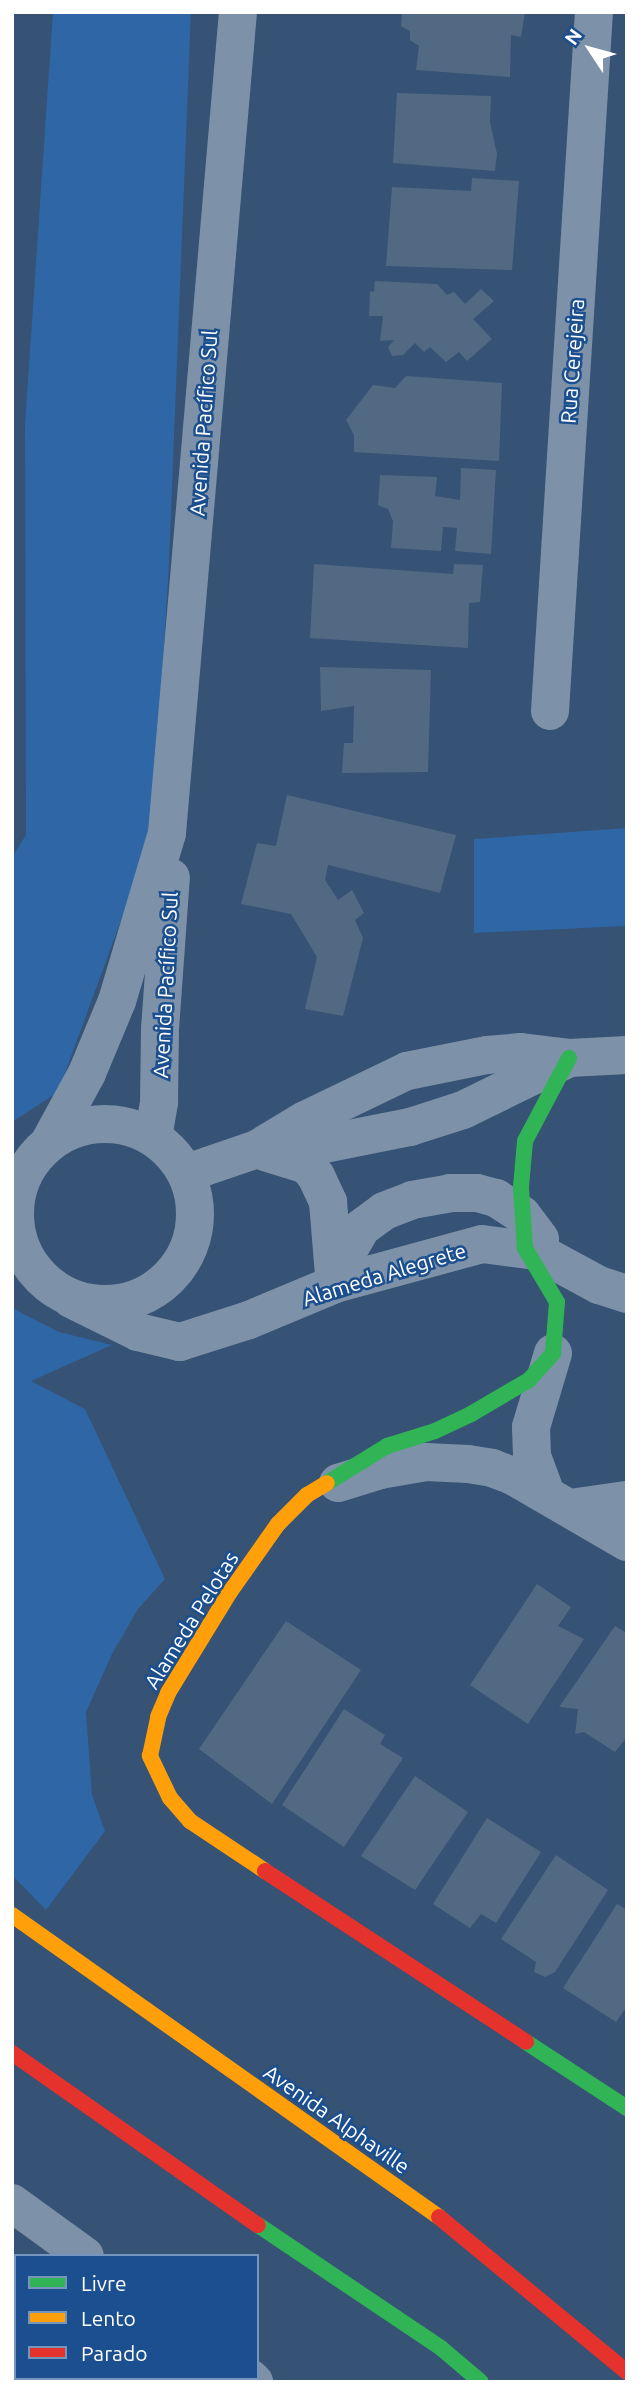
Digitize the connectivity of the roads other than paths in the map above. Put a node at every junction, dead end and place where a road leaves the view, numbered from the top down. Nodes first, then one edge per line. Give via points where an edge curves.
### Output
1 (238, 12) edge
2 (594, 12) edge
3 (550, 711) dead end
4 (167, 833) junction
5 (627, 1055) edge
6 (569, 1058) junction
7 (153, 1137) junction
8 (257, 1149) junction
9 (34, 1151) edge
10 (187, 1174) junction
11 (533, 1240) junction
12 (335, 1284) junction
13 (43, 1288) edge
14 (627, 1294) edge
15 (553, 1353) junction
16 (307, 1495) junction
17 (627, 1500) edge
18 (558, 1501) junction
19 (627, 1542) edge
20 (12, 1915) edge
21 (12, 2053) edge
22 (627, 2108) edge
23 (12, 2203) edge
24 (82, 2254) edge
25 (627, 2372) edge
26 (481, 2382) edge

1 - 4 street, Avenida Pacífico Sul
2 - 3 street, Rua Cerejeira
4 - 7 street, Avenida Pacífico Sul via 171,897
4 - 9 street, Avenida Pacífico Sul via 117,1001 87,1073
5 - 6 street
6 - 8 street via 463,1110 410,1127 319,1145
6 - 8 street via 521,1052 407,1071 305,1120
6 - 11 street via 525,1141
7 - 9 street via 126,1125 95,1124 66,1132
7 - 10 street
8 - 10 street
8 - 12 street via 307,1165 316,1176 328,1202
9 - 13 street via 15,1203 19,1243
10 - 13 street via 196,1213 192,1242 178,1269 156,1290 129,1302 100,1306
11 - 12 street, Alameda Alegrete via 482,1244
11 - 12 street via 496,1198 450,1193 412,1200 384,1211 361,1228
11 - 14 street, Alameda Alegrete via 599,1285
11 - 15 street via 557,1302
12 - 13 street, Alameda Alegrete via 249,1320 180,1342 138,1332
15 - 16 street, Alameda Pelotas via 517,1387 435,1431 387,1446
15 - 18 street via 531,1427 532,1456
16 - 18 street via 380,1470 445,1462 492,1468
16 - 22 street, Alameda Pelotas via 278,1524 230,1592 168,1693 150,1756 170,1798 190,1821 224,1845
17 - 18 street
18 - 19 street
20 - 25 street, Avenida Alphaville via 465,2235
21 - 26 street via 441,2348
23 - 24 street

